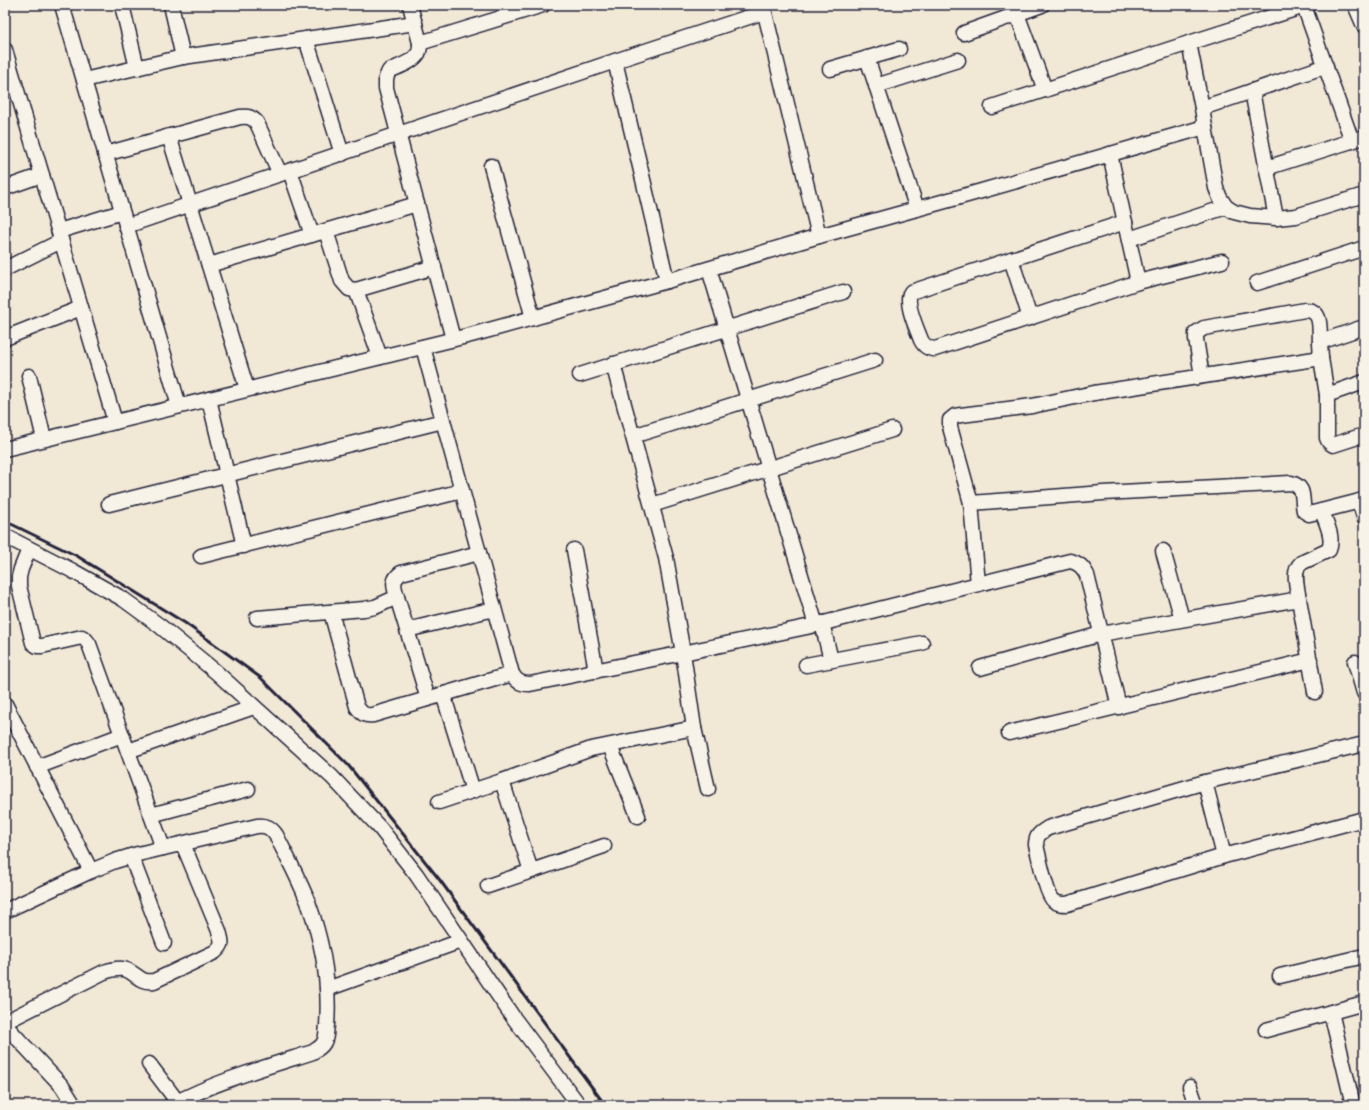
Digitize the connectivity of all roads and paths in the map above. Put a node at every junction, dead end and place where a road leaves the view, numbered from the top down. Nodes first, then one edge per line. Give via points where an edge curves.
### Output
1 (62, 5) edge
2 (122, 5) edge
3 (171, 5) edge
4 (410, 5) edge
5 (543, 5) edge
6 (1042, 5) edge
7 (1356, 5) edge
8 (1306, 6) edge
9 (763, 8) edge
10 (1017, 14) junction
11 (415, 22) junction
12 (1364, 26) edge
13 (964, 33) dead end
14 (306, 39) junction
15 (420, 43) junction
16 (1189, 44) junction
17 (899, 48) dead end
18 (5, 50) edge
19 (183, 58) junction
20 (867, 58) junction
21 (958, 60) dead end
22 (615, 61) junction
23 (1326, 66) junction
24 (137, 68) junction
25 (830, 69) dead end
26 (84, 80) junction
27 (876, 86) junction
28 (1045, 90) junction
29 (1252, 91) junction
30 (992, 107) dead end
31 (1202, 108) junction
32 (1205, 127) junction
33 (399, 135) junction
34 (169, 136) junction
35 (1358, 139) edge
36 (105, 154) junction
37 (342, 154) junction
38 (1110, 154) junction
39 (491, 166) dead end
40 (1266, 168) junction
41 (285, 173) junction
42 (42, 175) junction
43 (5, 188) edge
44 (1364, 195) edge
45 (190, 204) junction
46 (417, 204) junction
47 (1226, 207) junction
48 (917, 209) junction
49 (122, 212) junction
50 (1276, 218) junction
51 (1125, 222) junction
52 (126, 226) junction
53 (326, 231) junction
54 (312, 235) junction
55 (60, 236) junction
56 (819, 236) junction
57 (1129, 239) junction
58 (1364, 248) edge
59 (1011, 259) junction
60 (1222, 261) dead end
61 (209, 265) junction
62 (434, 267) junction
63 (5, 269) edge
64 (709, 269) junction
65 (667, 282) junction
66 (1138, 282) junction
67 (1258, 283) dead end
68 (356, 290) junction
69 (843, 292) dead end
70 (81, 308) junction
71 (532, 318) junction
72 (1030, 318) junction
73 (1364, 327) edge
74 (727, 329) junction
75 (5, 338) edge
76 (453, 339) junction
77 (1320, 342) junction
78 (423, 346) junction
79 (380, 357) junction
80 (1321, 358) junction
81 (875, 360) dead end
82 (613, 364) junction
83 (580, 374) dead end
84 (29, 376) dead end
85 (1202, 376) junction
86 (1364, 382) edge
87 (247, 389) junction
88 (1327, 395) junction
89 (208, 399) junction
90 (748, 400) junction
91 (179, 406) junction
92 (443, 421) junction
93 (114, 422) junction
94 (892, 430) dead end
95 (1364, 435) edge
96 (633, 436) junction
97 (44, 439) junction
98 (5, 449) edge
99 (769, 468) junction
100 (227, 475) junction
101 (462, 492) junction
102 (1361, 501) edge
103 (971, 503) junction
104 (109, 504) dead end
105 (652, 505) junction
106 (1322, 511) junction
107 (1364, 517) edge
108 (5, 536) edge
109 (244, 546) junction
110 (29, 549) junction
111 (574, 550) dead end
112 (1163, 551) dead end
113 (479, 553) junction
114 (201, 556) dead end
115 (978, 584) junction
116 (397, 597) junction
117 (1298, 599) junction
118 (494, 609) junction
119 (331, 612) junction
120 (258, 618) dead end
121 (1182, 619) junction
122 (819, 624) junction
123 (407, 630) junction
124 (1101, 634) junction
125 (922, 643) dead end
126 (684, 653) junction
127 (831, 660) junction
128 (1310, 660) junction
129 (1354, 662) dead end
130 (806, 665) dead end
131 (980, 668) dead end
132 (596, 671) junction
133 (512, 674) junction
134 (1315, 692) dead end
135 (1364, 693) edge
136 (443, 694) junction
137 (428, 699) junction
138 (5, 704) edge
139 (1119, 706) junction
140 (254, 707) junction
141 (694, 728) junction
142 (1009, 733) dead end
143 (122, 735) junction
144 (1364, 744) edge
145 (610, 746) junction
146 (128, 751) junction
147 (37, 767) junction
148 (502, 781) junction
149 (1204, 782) junction
150 (708, 789) dead end
151 (248, 790) dead end
152 (473, 791) junction
153 (439, 802) dead end
154 (151, 815) junction
155 (638, 816) dead end
156 (1364, 819) edge
157 (183, 844) junction
158 (604, 846) dead end
159 (163, 848) junction
160 (131, 856) junction
161 (1224, 856) junction
162 (91, 871) junction
163 (531, 871) junction
164 (488, 886) dead end
165 (5, 911) edge
166 (164, 942) dead end
167 (462, 942) junction
168 (1364, 956) edge
169 (1280, 976) dead end
170 (327, 989) junction
171 (1364, 1003) edge
172 (1331, 1012) junction
173 (5, 1022) edge
174 (5, 1025) edge
175 (1266, 1030) dead end
176 (149, 1064) dead end
177 (1190, 1087) dead end
178 (181, 1102) edge
179 (74, 1105) edge
180 (579, 1105) edge
181 (1196, 1105) edge
182 (1353, 1105) edge

1 - 26 street
2 - 24 street
3 - 19 street
4 - 11 street
5 - 15 street
6 - 10 street
7 - 12 street
8 - 16 street
8 - 23 street
9 - 22 street
9 - 56 street
10 - 13 street
10 - 28 street
11 - 14 street
11 - 15 street
14 - 19 street
14 - 37 street
15 - 33 street via 418,55 389,71 386,78 386,88
16 - 28 street
16 - 31 street
17 - 20 street
18 - 42 street
19 - 24 street
20 - 25 street
20 - 27 street
21 - 27 street
22 - 33 street
22 - 65 street
23 - 29 street
23 - 35 street
24 - 26 street
26 - 36 street
27 - 48 street
28 - 30 street
29 - 31 street
29 - 40 street
31 - 32 street
32 - 38 street
32 - 47 street via 1216,188
33 - 37 street
33 - 46 street
34 - 36 street
34 - 41 street via 248,116 257,123
34 - 45 street
35 - 40 street
36 - 49 street
37 - 41 street
38 - 48 street
38 - 51 street
39 - 71 street
40 - 50 street
41 - 45 street
41 - 54 street
42 - 43 street
42 - 55 street
44 - 50 street via 1296,216
45 - 52 street
45 - 61 street
46 - 53 street
46 - 62 street
47 - 50 street via 1250,216
47 - 57 street
48 - 56 street
49 - 52 street
49 - 55 street
51 - 57 street
51 - 59 street
52 - 91 street
53 - 54 street
53 - 68 street via 342,281 349,289
54 - 61 street
55 - 63 street
55 - 70 street
56 - 64 street
57 - 66 street
58 - 67 street
59 - 72 street
59 - 72 street via 911,292 908,296 909,304 921,340 930,349
60 - 66 street
61 - 87 street
62 - 68 street
62 - 76 street
64 - 65 street
64 - 74 street
65 - 71 street
66 - 72 street
68 - 79 street
69 - 74 street
70 - 75 street
70 - 93 street
71 - 76 street
73 - 77 street
74 - 82 street
74 - 90 street
76 - 78 street
77 - 80 street
77 - 85 street via 1319,318 1312,310 1204,328 1196,333
78 - 79 street
78 - 92 street
79 - 87 street
80 - 85 street
80 - 88 street
81 - 90 street
82 - 83 street
82 - 96 street
84 - 97 street
85 - 103 street via 1094,393 1032,406 955,416 950,420 950,427
86 - 88 street
87 - 89 street
88 - 95 street via 1329,442 1333,445 1340,444
89 - 91 street
89 - 100 street
90 - 96 street
90 - 99 street
91 - 93 street
92 - 100 street
92 - 101 street
93 - 97 street
94 - 99 street
96 - 105 street
97 - 98 street
99 - 105 street
99 - 122 street
100 - 104 street
100 - 109 street
101 - 109 street
101 - 113 street
102 - 106 street
102 - 107 street
103 - 106 street via 1291,483 1297,484 1302,490 1304,511 1309,514
103 - 115 street
105 - 126 street via 666,558
106 - 117 street via 1331,544 1328,550 1297,566 1295,572
108 - 110 street
109 - 114 street
110 - 140 street via 123,599 216,672
110 - 143 street via 19,578 19,586 33,643 42,646 82,638 86,640
111 - 132 street
112 - 121 street
113 - 116 street via 401,574 395,578
113 - 118 street
115 - 122 street
115 - 124 street via 1070,561 1078,562 1087,576
116 - 119 street via 375,607
116 - 123 street
117 - 121 street
117 - 128 street
118 - 123 street
118 - 133 street
119 - 120 street
119 - 137 street via 357,708 361,713 366,716 373,715
121 - 124 street
122 - 126 street
122 - 127 street
123 - 137 street
124 - 131 street
124 - 139 street
125 - 127 street
126 - 132 street
126 - 141 street
127 - 130 street
128 - 134 street
128 - 139 street
129 - 135 street
132 - 133 street via 530,684 516,681
133 - 136 street
136 - 137 street
136 - 152 street
138 - 147 street
139 - 142 street
140 - 146 street
140 - 167 street via 332,777 380,828 416,874
141 - 145 street
141 - 150 street
143 - 146 street
143 - 147 street
144 - 149 street
145 - 148 street via 572,755
145 - 155 street
146 - 154 street
147 - 162 street
148 - 152 street
148 - 163 street
149 - 161 street
149 - 161 street via 1048,828 1039,833 1036,845 1048,893 1053,901 1066,904
151 - 154 street
152 - 153 street
154 - 159 street
156 - 161 street
157 - 159 street
157 - 170 street via 257,826 264,825 272,829 308,901
157 - 173 street via 222,942 215,952 147,982 126,970 114,969 104,972
158 - 163 street
159 - 160 street
160 - 162 street
160 - 166 street
162 - 165 street
163 - 164 street
167 - 170 street
167 - 180 street via 513,1017
168 - 169 street
170 - 178 street via 325,1041 322,1047 217,1083
171 - 172 street
172 - 175 street
172 - 182 street
174 - 179 street via 62,1086
176 - 178 street
177 - 181 street

